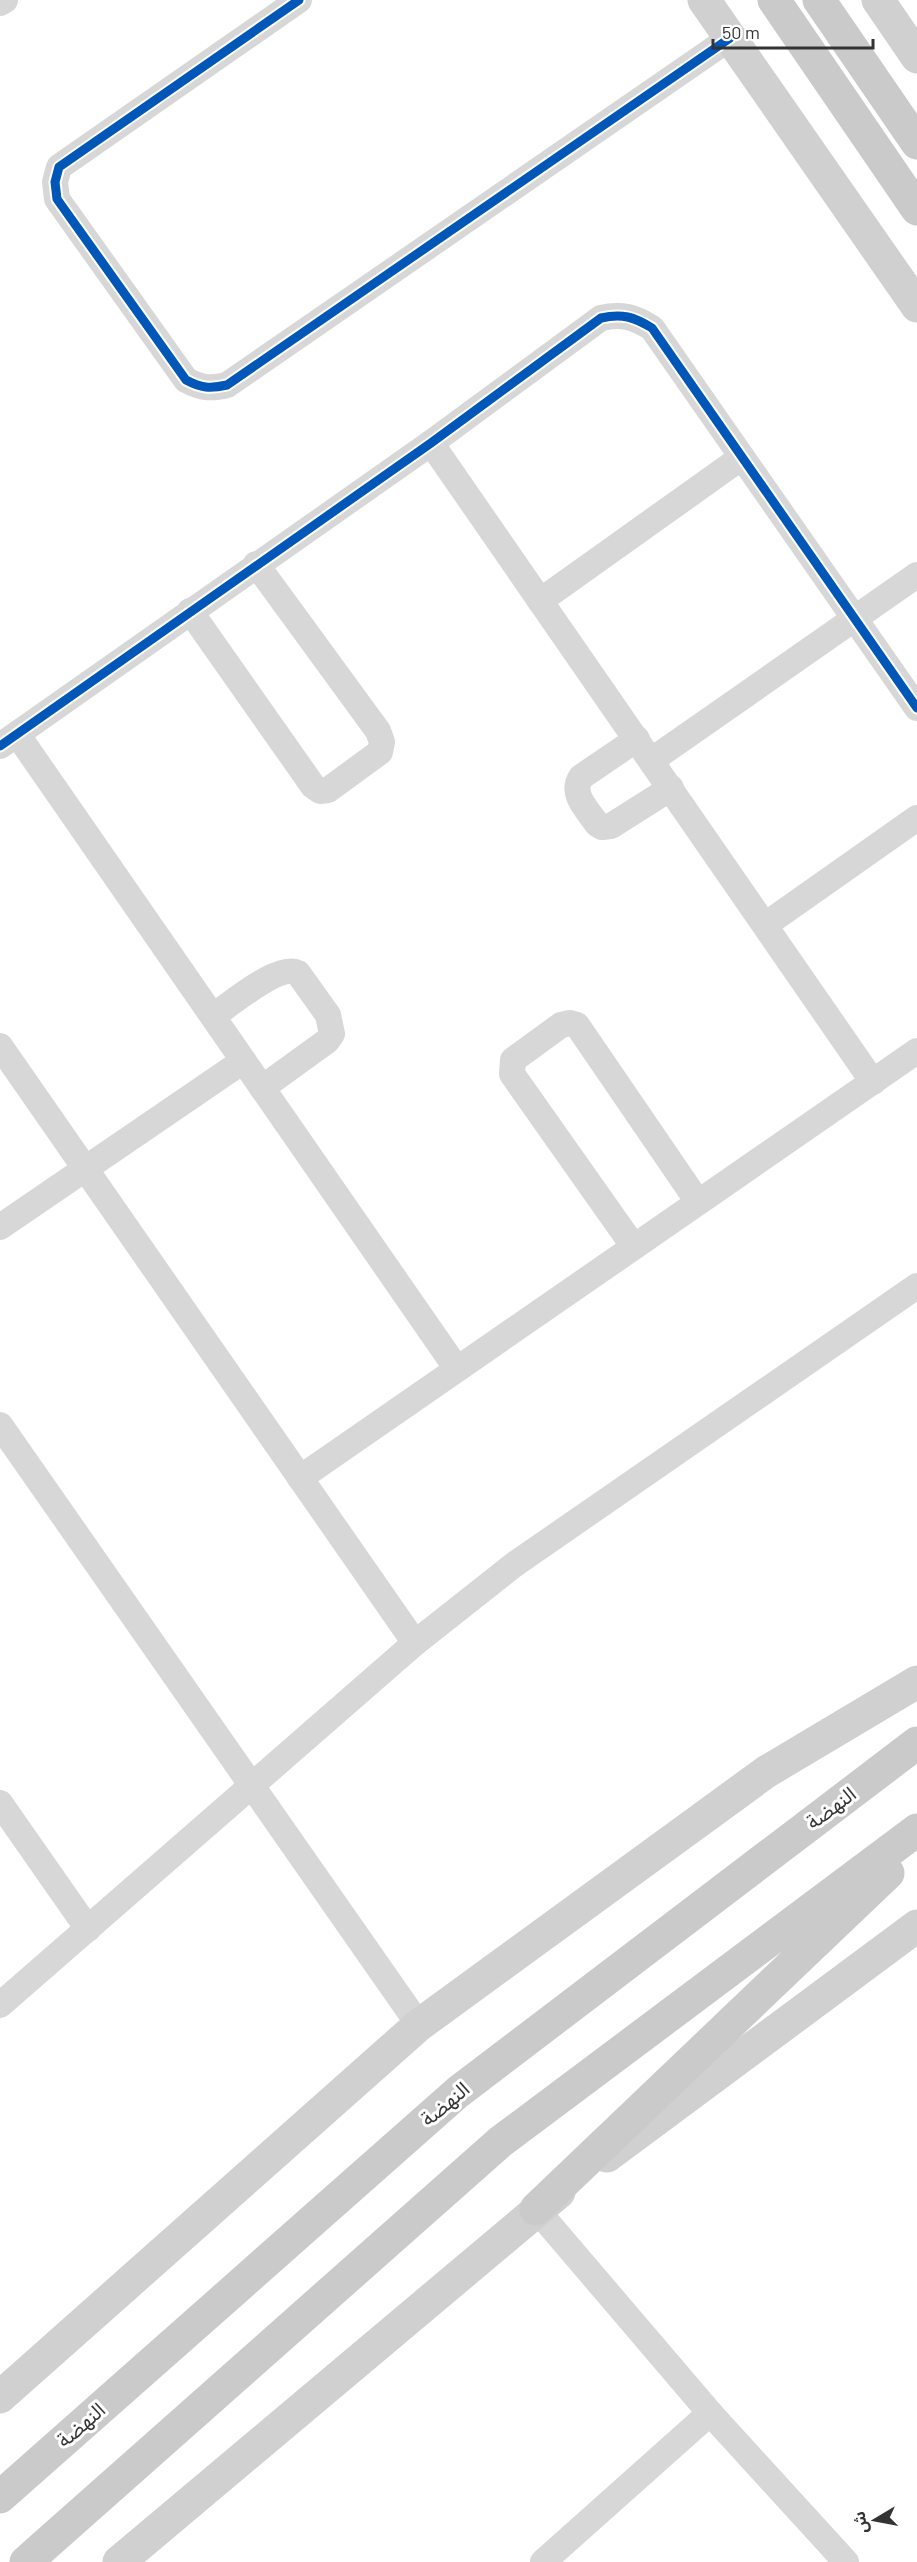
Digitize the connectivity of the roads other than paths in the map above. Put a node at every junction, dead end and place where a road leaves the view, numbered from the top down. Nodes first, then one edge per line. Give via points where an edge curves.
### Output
1 (5, 0) edge
2 (299, 0) edge
3 (704, 0) edge
4 (774, 0) edge
5 (819, 0) edge
6 (878, 0) edge
7 (0, 3) edge
8 (730, 38) junction
9 (917, 57) edge
10 (917, 143) edge
11 (917, 209) edge
12 (917, 306) edge
13 (431, 443) junction
14 (742, 458) junction
15 (256, 564) junction
16 (917, 575) edge
17 (540, 601) junction
18 (190, 611) junction
19 (856, 619) junction
20 (917, 708) edge
21 (637, 739) junction
22 (8, 740) edge
23 (651, 760) junction
24 (671, 788) junction
25 (917, 818) edge
26 (765, 925) junction
27 (213, 1016) junction
28 (0, 1046) edge
29 (917, 1051) edge
30 (243, 1060) junction
31 (873, 1082) junction
32 (262, 1088) junction
33 (86, 1169) junction
34 (698, 1202) junction
35 (0, 1227) edge
36 (634, 1246) junction
37 (917, 1286) edge
38 (457, 1369) junction
39 (0, 1425) edge
40 (300, 1478) junction
41 (415, 1643) junction
42 (917, 1682) edge
43 (917, 1743) edge
44 (252, 1786) junction
45 (0, 1803) edge
46 (917, 1830) edge
47 (917, 1846) edge
48 (917, 1926) edge
49 (88, 1929) junction
50 (0, 2005) edge
51 (419, 2025) junction
52 (536, 2209) junction
53 (0, 2397) edge
54 (710, 2413) junction
55 (0, 2497) edge
56 (26, 2562) edge
57 (119, 2562) edge
58 (543, 2562) edge
59 (846, 2562) edge

1 - 7 street
2 - 8 street via 59,167 55,182 57,199 186,380 199,387 226,385
3 - 8 main road
4 - 11 main road
5 - 10 main road
6 - 9 main road
8 - 12 main road
13 - 14 street via 601,318 618,314 652,328
13 - 15 street
13 - 17 street
14 - 17 street
14 - 19 street
15 - 18 street
15 - 18 street via 378,731 382,742 380,752 328,790 320,791 313,786
16 - 19 street
17 - 21 street
18 - 22 street
19 - 20 street
19 - 23 street
21 - 23 street
21 - 24 street via 581,777 576,785 576,793 597,824 611,826
22 - 27 street
23 - 24 street
24 - 26 street
25 - 26 street
26 - 31 street
27 - 30 street
27 - 32 street via 276,974 292,970 328,1015 332,1034 327,1041
28 - 33 street
29 - 31 street
30 - 32 street
30 - 33 street
31 - 34 street
32 - 38 street
33 - 35 street
33 - 40 street
34 - 36 street
34 - 36 street via 578,1025 561,1025 513,1060 512,1074
36 - 38 street
37 - 41 street via 515,1564
38 - 40 street
39 - 44 street
40 - 41 street
41 - 44 street
42 - 51 main road via 766,1772
43 - 55 main road, النهضة via 458,2092
44 - 49 street
44 - 51 street
45 - 49 street
46 - 56 main road via 500,2142
47 - 52 main road
48 - 52 main road
49 - 50 street
51 - 53 main road
52 - 54 street
52 - 57 main road
54 - 58 street
54 - 59 street

